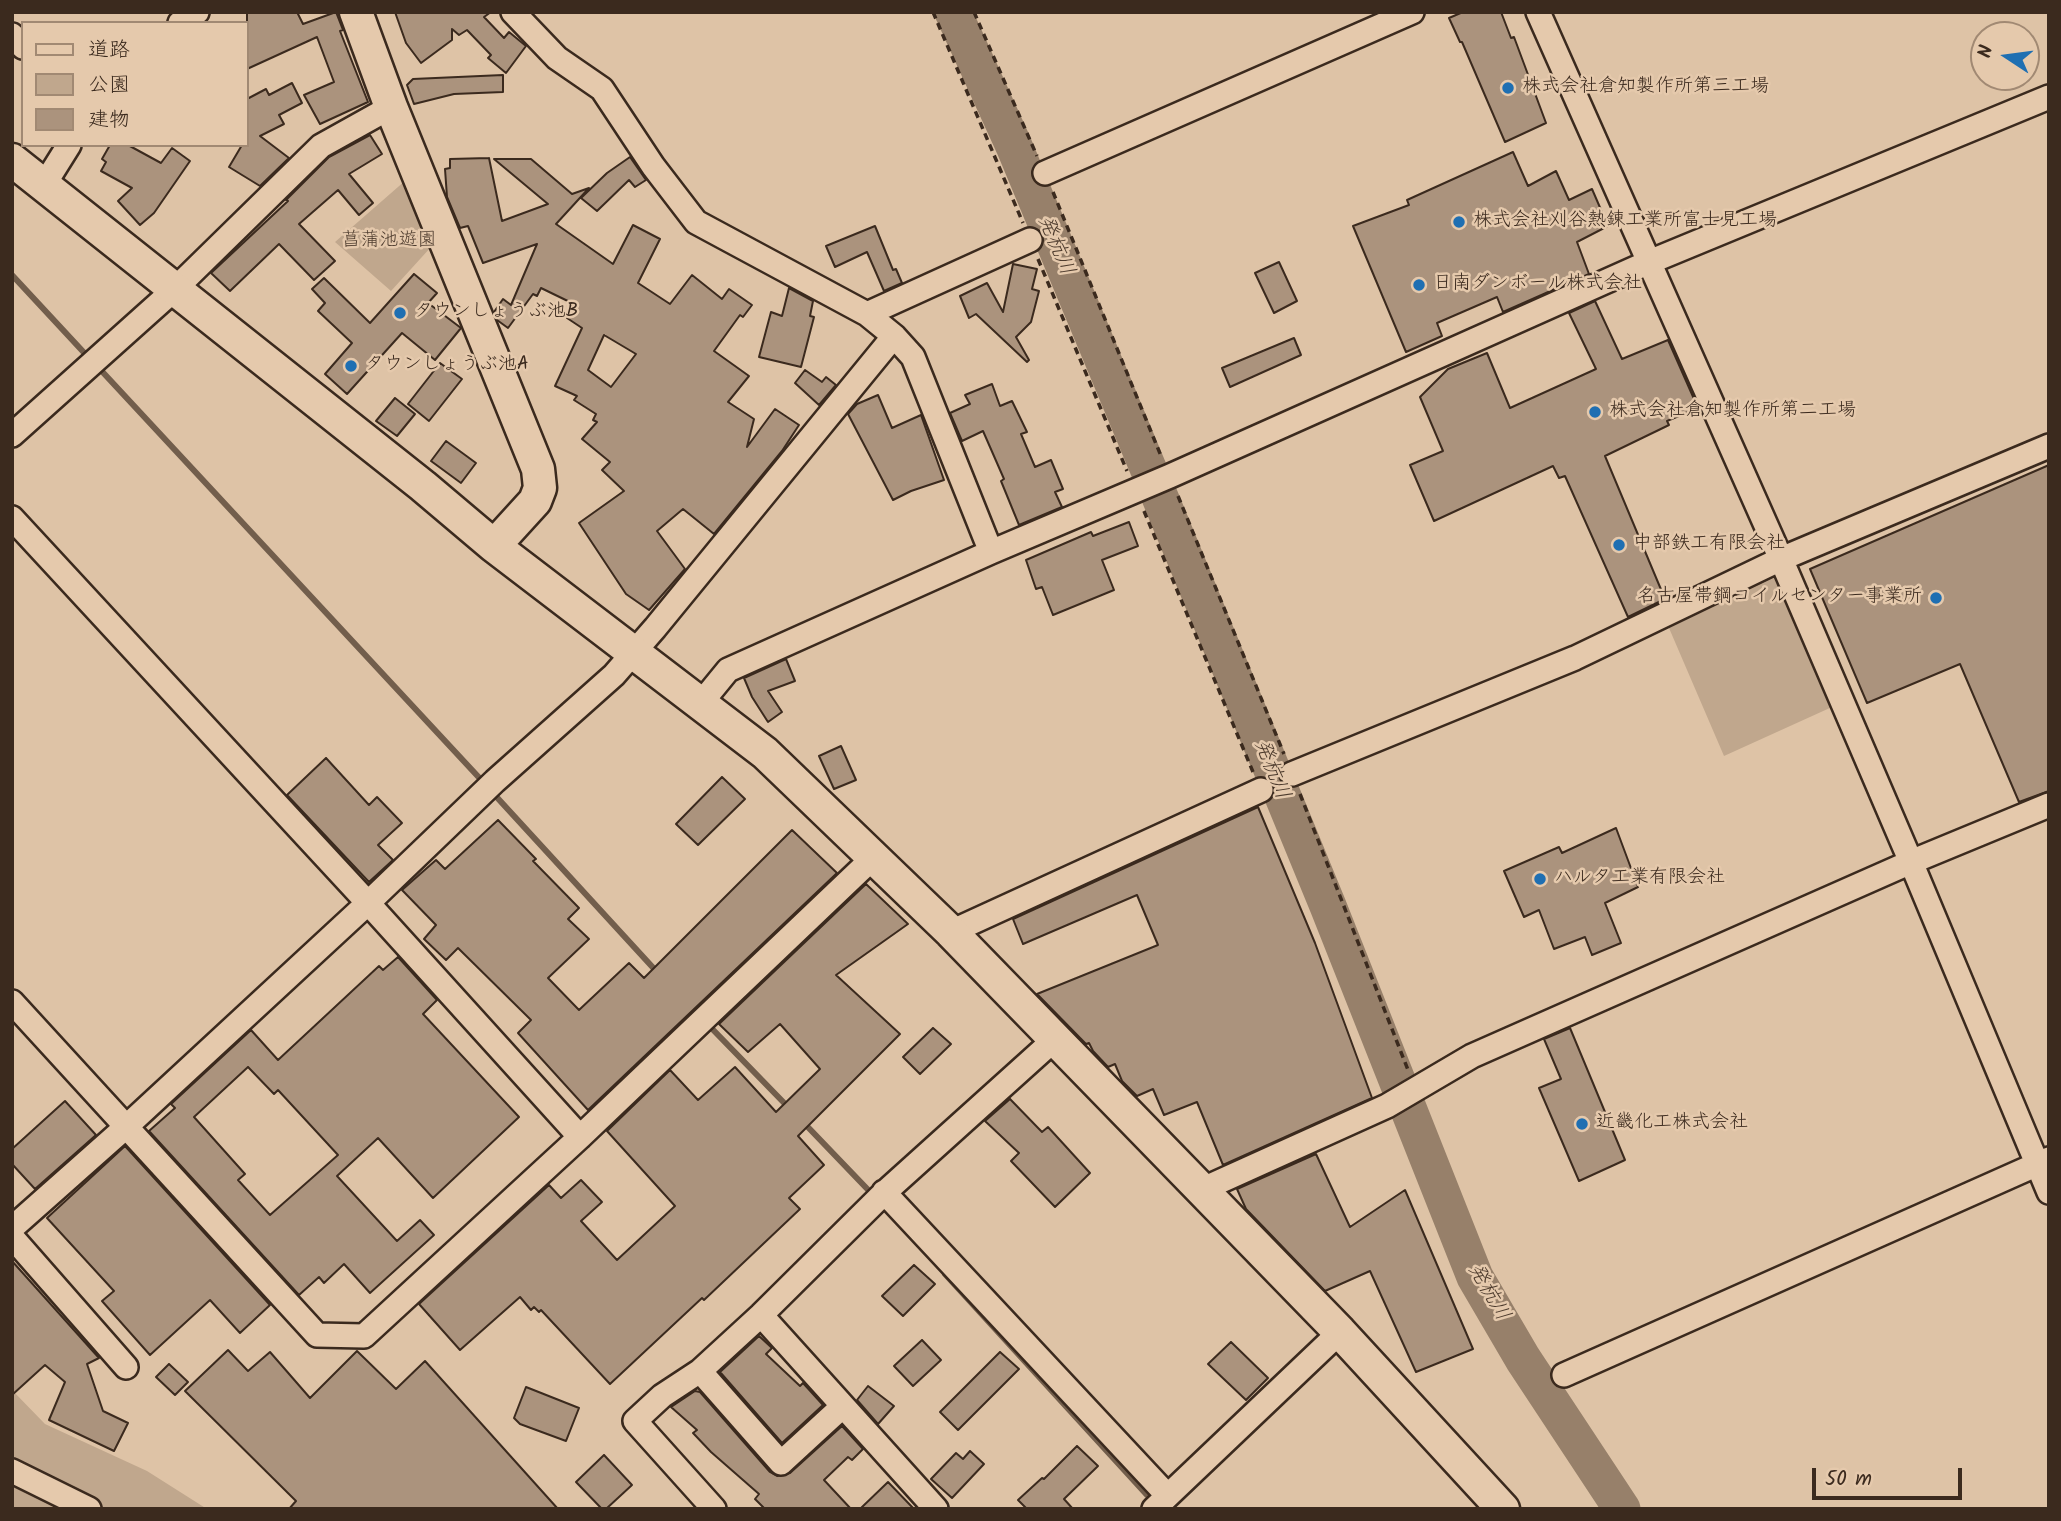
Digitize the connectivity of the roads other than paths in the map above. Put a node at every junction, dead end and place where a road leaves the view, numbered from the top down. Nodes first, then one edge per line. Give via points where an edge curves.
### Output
1 (356, 12) edge
2 (513, 12) edge
3 (1412, 12) edge
4 (1538, 12) edge
5 (2049, 97) edge
6 (391, 107) junction
7 (68, 147) edge
8 (12, 160) edge
9 (1045, 173) road end
10 (44, 184) junction
11 (1030, 240) dead end
12 (1647, 263) junction
13 (175, 289) junction
14 (867, 314) junction
15 (894, 336) junction
16 (12, 435) edge
17 (2049, 446) edge
18 (12, 518) edge
19 (494, 546) junction
20 (991, 552) junction
21 (1781, 559) junction
22 (632, 653) junction
23 (701, 703) junction
24 (1292, 774) road end
25 (1261, 790) road end
26 (2049, 805) edge
27 (875, 856) junction
28 (1911, 862) junction
29 (368, 903) junction
30 (951, 932) junction
31 (12, 1002) edge
32 (1055, 1039) junction
33 (127, 1126) junction
34 (580, 1137) junction
35 (2043, 1162) edge
36 (1201, 1190) junction
37 (2049, 1192) edge
38 (879, 1197) junction
39 (12, 1228) edge
40 (12, 1237) edge
41 (761, 1315) junction
42 (1339, 1332) junction
43 (126, 1367) dead end
44 (700, 1371) junction
45 (1564, 1374) dead end
46 (843, 1406) junction
47 (12, 1471) edge
48 (1159, 1503) edge
49 (89, 1509) edge
50 (714, 1509) edge
51 (936, 1509) edge
52 (1503, 1509) edge

1 - 6 street
2 - 14 street via 557,58 602,89 696,222
3 - 9 street
4 - 12 street
5 - 12 street
6 - 13 street via 321,146
6 - 19 street via 538,469 540,488 535,501
7 - 10 street
8 - 10 street
10 - 13 street
11 - 14 street
12 - 20 street via 1170,477
12 - 21 street
13 - 16 street
13 - 19 street
14 - 15 street
15 - 20 street via 913,357
15 - 22 street
17 - 21 street
18 - 29 street
19 - 22 street
20 - 23 street via 728,670
21 - 24 street via 1575,658
21 - 28 street
22 - 23 street
22 - 29 street via 614,675
23 - 27 street via 765,753
25 - 30 street
26 - 28 street
27 - 30 street
27 - 34 street
28 - 35 street
28 - 36 street via 1472,1056 1387,1106
29 - 33 street
29 - 34 street
30 - 32 street
31 - 33 street
32 - 36 street
32 - 38 street
33 - 34 street via 317,1335 364,1336
33 - 39 street
35 - 37 street
35 - 45 street
36 - 42 street
38 - 41 street
38 - 48 street
40 - 43 street
41 - 44 street
41 - 46 street
42 - 48 street
42 - 52 street
44 - 46 street via 781,1463
44 - 50 street via 635,1421
46 - 51 street
47 - 49 street

